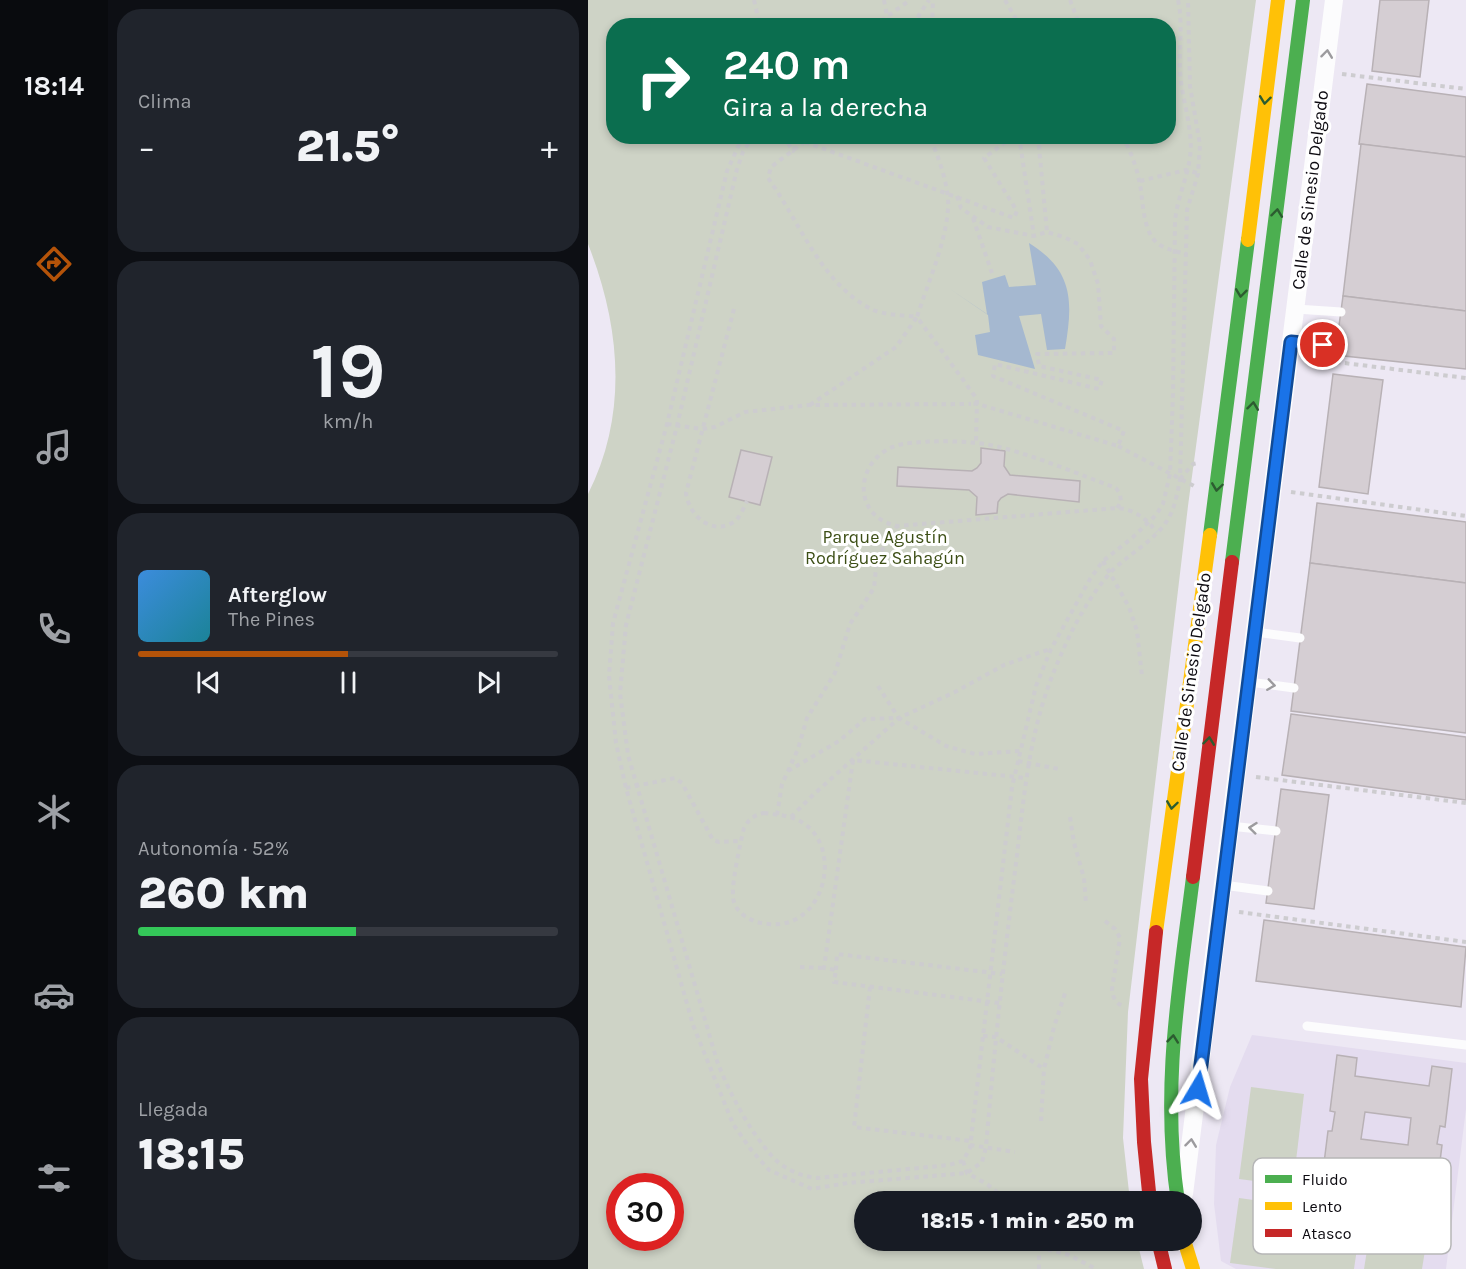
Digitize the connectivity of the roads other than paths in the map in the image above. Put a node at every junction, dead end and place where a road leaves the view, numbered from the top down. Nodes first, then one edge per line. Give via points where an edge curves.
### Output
1 (1278, 0) edge
2 (1303, 0) edge
3 (1334, 0) edge
4 (1296, 309) junction
5 (1341, 312) dead end
6 (1291, 342) junction
7 (1336, 346) dead end
8 (1255, 632) junction
9 (1300, 638) dead end
10 (1248, 682) junction
11 (1294, 688) dead end
12 (1230, 826) junction
13 (1276, 831) dead end
14 (1223, 885) junction
15 (1268, 891) dead end
16 (1307, 1026) dead end
17 (1466, 1045) edge
18 (1149, 1191) edge
19 (1176, 1191) edge
20 (1185, 1191) edge
21 (1161, 1251) edge
22 (1187, 1251) edge
23 (1165, 1269) edge
24 (1193, 1269) edge

1 -> 18 main road, Calle de Sinesio Delgado via 1145,1024 1141,1079
19 -> 2 main road, Calle de Sinesio Delgado via 1169,1122 1172,1043
4 -> 3 street, Calle de Sinesio Delgado
4 - 5 lane
4 - 6 street, Calle de Sinesio Delgado
6 - 7 lane
6 - 8 street, Calle de Sinesio Delgado
8 - 9 lane
8 - 10 street, Calle de Sinesio Delgado
10 -> 11 lane
10 - 12 street, Calle de Sinesio Delgado
13 -> 12 lane
12 - 14 street, Calle de Sinesio Delgado
14 - 15 lane
20 -> 14 street, Calle de Sinesio Delgado
16 - 17 lane
21 - 23 main road
22 - 24 main road

